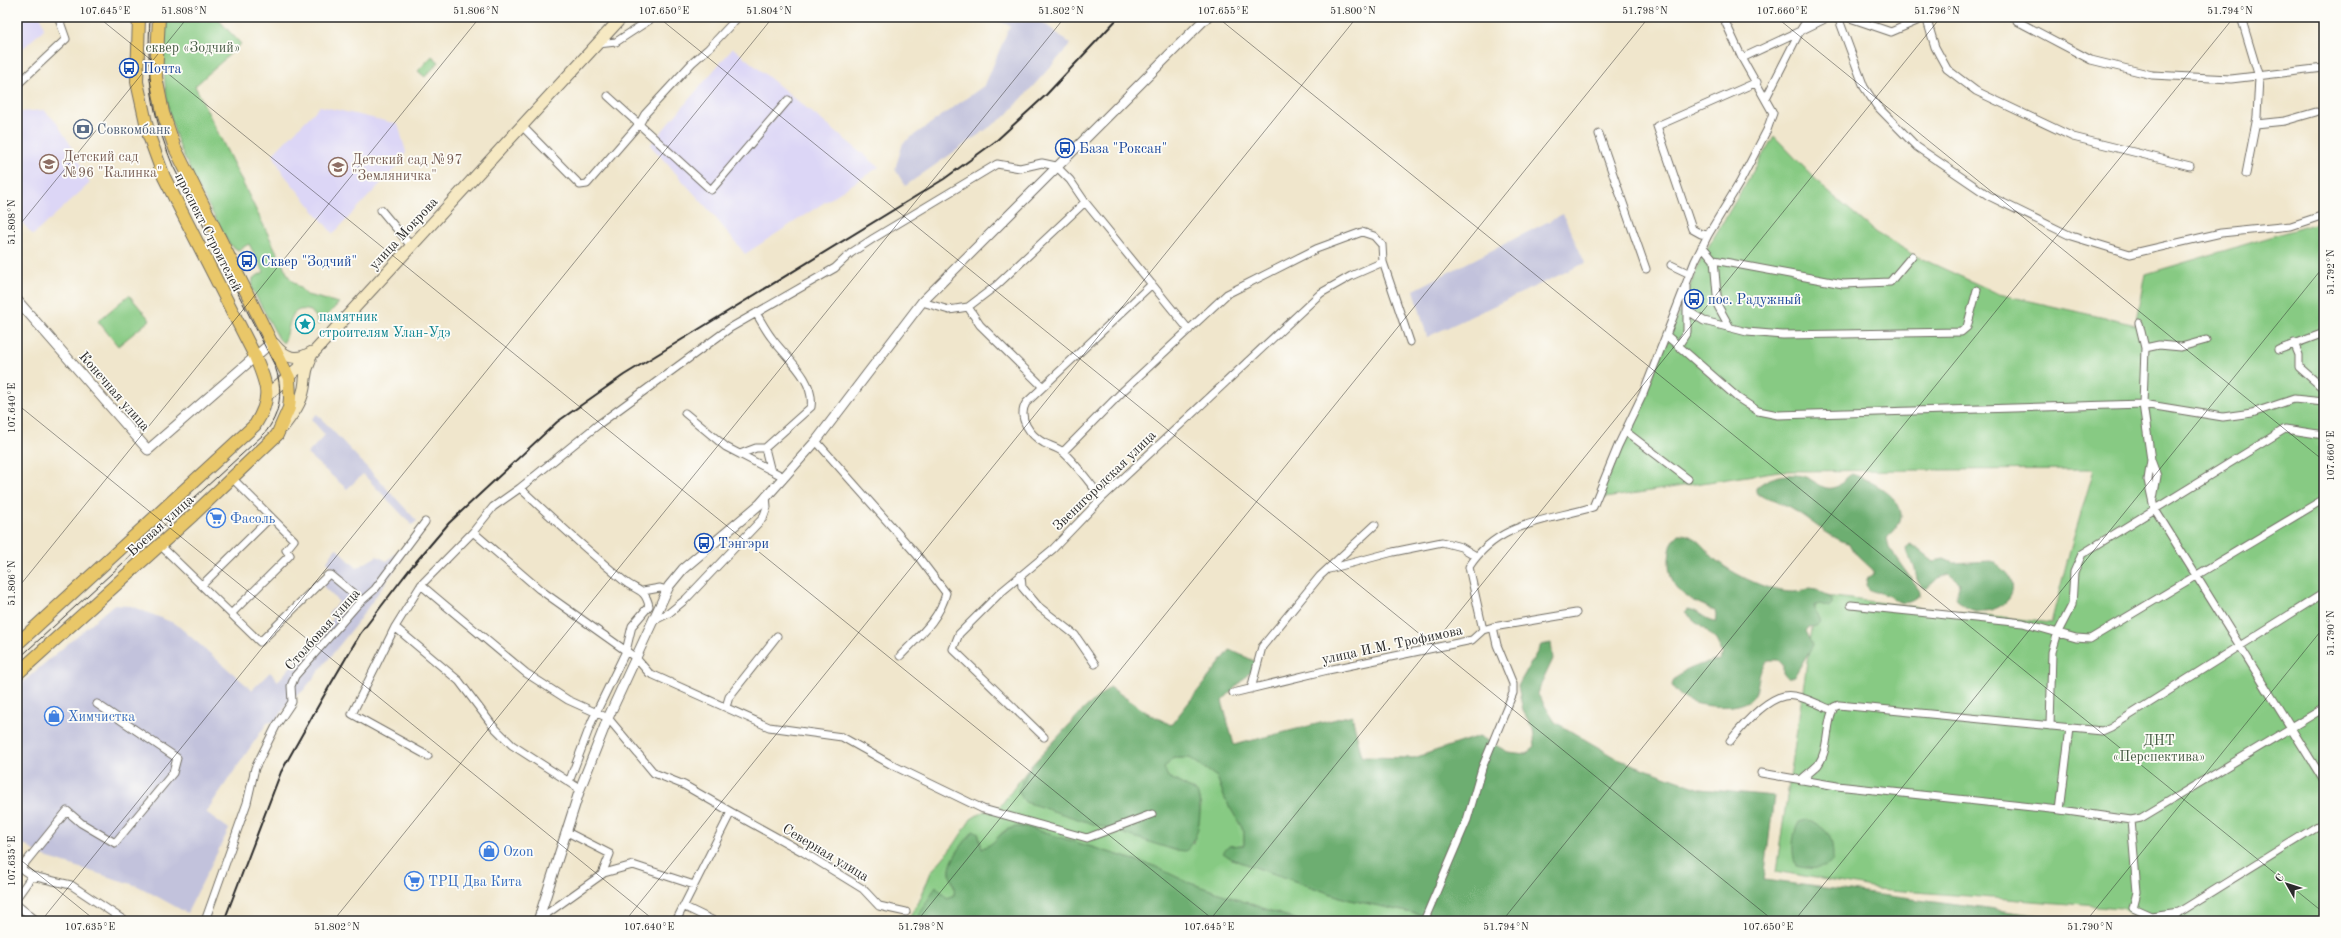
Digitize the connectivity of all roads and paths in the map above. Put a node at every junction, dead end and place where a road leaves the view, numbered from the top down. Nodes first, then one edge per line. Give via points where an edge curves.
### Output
1 (65, 17) edge
2 (139, 17) edge
3 (159, 17) edge
4 (622, 17) edge
5 (654, 17) edge
6 (738, 17) edge
7 (1207, 17) edge
8 (1723, 17) edge
9 (1809, 17) edge
10 (1829, 17) edge
11 (1838, 17) edge
12 (1847, 17) edge
13 (1926, 17) edge
14 (2016, 17) edge
15 (2241, 17) edge
16 (1800, 31) junction
17 (598, 44) junction
18 (1742, 58) junction
19 (2324, 68) edge
20 (2259, 77) junction
21 (1757, 82) junction
22 (17, 85) edge
23 (608, 96) dead end
24 (1766, 98) junction
25 (788, 100) dead end
26 (2316, 112) dead end
27 (640, 123) junction
28 (2256, 124) junction
29 (522, 126) junction
30 (1599, 134) dead end
31 (1056, 166) junction
32 (2190, 166) dead end
33 (2246, 174) dead end
34 (1085, 202) junction
35 (381, 210) dead end
36 (2324, 215) edge
37 (1708, 234) junction
38 (411, 246) junction
39 (1702, 246) junction
40 (1912, 256) dead end
41 (1714, 260) junction
42 (1383, 262) junction
43 (1671, 265) dead end
44 (1646, 269) dead end
45 (1690, 274) junction
46 (1687, 282) junction
47 (1152, 284) junction
48 (1977, 290) dead end
49 (17, 300) edge
50 (922, 302) junction
51 (968, 307) junction
52 (1688, 311) junction
53 (756, 313) junction
54 (2139, 323) dead end
55 (1729, 326) junction
56 (1189, 330) junction
57 (2324, 333) edge
58 (1666, 336) junction
59 (2206, 340) dead end
60 (272, 342) junction
61 (1410, 342) dead end
62 (2294, 343) junction
63 (1678, 346) junction
64 (317, 348) junction
65 (2145, 348) junction
66 (2278, 350) dead end
67 (255, 356) junction
68 (289, 378) junction
69 (1043, 387) junction
70 (2324, 388) edge
71 (267, 395) junction
72 (2324, 402) edge
73 (2143, 404) junction
74 (265, 407) joint
75 (685, 413) dead end
76 (1625, 431) junction
77 (277, 435) junction
78 (2324, 435) edge
79 (816, 440) junction
80 (765, 448) junction
81 (1063, 452) junction
82 (740, 454) junction
83 (770, 468) junction
84 (784, 477) junction
85 (232, 478) junction
86 (1688, 479) dead end
87 (520, 488) junction
88 (766, 496) junction
89 (1102, 498) junction
90 (2324, 499) edge
91 (2154, 508) junction
92 (271, 517) junction
93 (425, 522) dead end
94 (1375, 525) dead end
95 (473, 532) junction
96 (160, 545) junction
97 (1476, 556) junction
98 (1327, 570) junction
99 (1020, 575) junction
100 (2197, 576) junction
101 (202, 585) junction
102 (421, 585) junction
103 (667, 590) junction
104 (643, 591) junction
105 (2324, 593) edge
106 (362, 600) junction
107 (1851, 605) dead end
108 (232, 613) junction
109 (1576, 613) dead end
110 (653, 621) junction
111 (395, 627) junction
112 (1493, 627) junction
113 (1483, 630) junction
114 (2058, 632) junction
115 (777, 636) dead end
116 (17, 644) edge
117 (2240, 646) junction
118 (626, 651) junction
119 (900, 656) dead end
120 (636, 658) junction
121 (1095, 664) dead end
122 (17, 674) edge
123 (1250, 688) junction
124 (1233, 693) dead end
125 (97, 704) dead end
126 (726, 707) junction
127 (2324, 708) edge
128 (1832, 710) junction
129 (597, 713) junction
130 (608, 718) junction
131 (2050, 726) junction
132 (2070, 728) junction
133 (2292, 728) junction
134 (1044, 737) dead end
135 (1730, 741) dead end
136 (428, 756) dead end
137 (1761, 773) dead end
138 (1801, 780) junction
139 (2324, 781) edge
140 (569, 782) junction
141 (580, 789) junction
142 (2060, 810) junction
143 (731, 812) junction
144 (1152, 814) dead end
145 (2131, 820) junction
146 (2324, 822) edge
147 (567, 832) junction
148 (19, 867) edge
149 (602, 874) junction
150 (32, 876) junction
151 (694, 885) junction
152 (17, 897) edge
153 (17, 905) edge
154 (683, 906) junction
155 (906, 912) dead end
156 (2179, 912) junction
157 (37, 921) edge
158 (125, 921) edge
159 (205, 921) edge
160 (538, 921) edge
161 (676, 921) edge
162 (714, 921) edge
163 (1424, 921) edge
164 (2170, 921) edge

1 - 22 street via 60,22 66,39
2 - 67 main road, проспект Строителей via 137,82 149,136 164,177
3 - 60 main road, проспект Строителей via 156,77 168,128
4 - 17 main road, улица Мокрова
5 - 17 street via 616,42
6 - 27 street via 692,62 645,114
7 - 31 street
8 - 18 street
9 - 16 street
10 - 16 street
11 - 36 street via 1864,87 1876,105 1917,147 1989,196 2071,236 2130,254 2220,233 2291,226
12 - 13 street via 1891,32
13 - 32 street via 1935,47 1947,69 1976,91 2073,137
14 - 20 street via 2017,21 2091,60 2152,75 2231,79
15 - 20 street
16 - 18 street
16 - 24 street
17 - 29 main road, улица Мокрова
18 - 21 street
19 - 20 street
20 - 28 street
21 - 24 street
21 - 37 street via 1657,126 1692,229 1701,234
23 - 27 street
24 - 37 street via 1773,113 1767,130 1740,182
25 - 27 street via 711,190
26 - 28 street via 2285,121
27 - 29 street via 587,184 582,186
28 - 33 street
29 - 38 main road, улица Мокрова
30 - 44 street
31 - 34 street via 1070,180
31 - 50 street
31 - 53 street via 1042,163 1020,168 997,164 874,238 851,253 835,268
34 - 47 street
34 - 51 street via 998,285
35 - 38 street
37 - 39 street
38 - 64 main road, улица Мокрова
39 - 41 street
39 - 45 street
40 - 41 street via 1890,282 1843,284
41 - 55 street via 1718,306
42 - 56 street via 1382,245 1374,236 1362,232 1316,249 1228,294
42 - 61 street
42 - 89 street, Звенигородская улица via 1321,293
43 - 45 street
45 - 46 street
46 - 52 street
46 - 58 street
47 - 56 street
47 - 69 street
48 - 55 street via 1967,327 1961,332 1783,334 1747,332
49 - 67 street, Конечная улица via 148,450
50 - 51 street via 949,310
50 - 79 street
51 - 69 street via 985,330
52 - 55 street via 1704,321
52 - 63 street via 1687,332
53 - 80 street via 799,371 812,398 811,407
53 - 87 street via 730,328 599,424
54 - 65 street
56 - 81 street via 1124,390
57 - 62 street
58 - 63 street
58 - 76 street
59 - 65 street via 2181,347 2159,345
60 - 64 main road via 289,358 302,358
60 - 67 street, Конечная улица
60 - 68 main road, проспект Строителей
62 - 66 street
62 - 70 street via 2299,355 2299,367
63 - 73 street via 1738,398 1758,411 1778,415
64 - 68 main road, улица Мокрова
64 - 77 main road via 304,372 304,388 298,408
65 - 73 street
67 - 71 main road, проспект Строителей via 267,387
68 - 71 main road, улица Мокрова
68 - 77 main road, Боевая улица via 289,408
69 - 81 street via 1026,403 1022,410 1022,418 1043,442
71 - 74 main road, проспект Строителей
72 - 73 street via 2294,399 2252,413 2223,417
73 - 91 street via 2151,460 2148,480
74 - 116 main road, Боевая улица via 255,425
75 - 82 street via 717,440
76 - 86 street
76 - 97 street via 1593,507 1526,523 1490,542
77 - 85 main road, Боевая улица
78 - 91 street via 2285,429
79 - 84 street
79 - 119 street via 917,555 946,593 941,609
80 - 82 street via 756,448
80 - 83 street
81 - 89 street
82 - 83 street
83 - 84 street
84 - 88 street
85 - 92 street
85 - 96 main road, Боевая улица
87 - 95 street via 493,507
87 - 104 street via 570,536 628,584
88 - 103 street via 683,570
88 - 110 street via 767,507 763,518 686,599 669,613
89 - 99 street, Звенигородская улица via 1053,550
90 - 100 street
91 - 100 street
91 - 114 street via 2082,554 2074,572 2072,605
92 - 101 street
92 - 108 street via 294,540 286,550 290,555
93 - 106 street, Столбовая улица via 375,589
94 - 98 street
95 - 102 street
95 - 118 street via 540,589
96 - 101 street
96 - 122 main road, Боевая улица
97 - 98 street via 1461,547 1442,542
97 - 113 street via 1469,567
98 - 123 street via 1262,647
99 - 121 street via 1022,587 1038,606 1075,636
99 - 134 street, Звенигородская улица via 959,634 953,649
100 - 114 street via 2090,638 2084,640
100 - 117 street
101 - 108 street
102 - 111 street
102 - 129 street via 526,673 568,700
103 - 104 street via 660,588
103 - 110 street
104 - 118 street via 649,606 632,626
105 - 117 street
106 - 108 street via 328,575 260,642
106 - 159 street, Столбовая улица via 292,682 292,702 276,726 255,768 248,803
107 - 114 street via 2023,623
109 - 112 street, улица И.М. Трофимова
110 - 120 street
111 - 136 street via 352,714
111 - 140 street via 459,681 493,726 512,746
112 - 113 street, улица И.М. Трофимова
112 - 163 street via 1497,645 1513,684 1512,693 1482,768 1467,820
113 - 123 street, улица И.М. Трофимова via 1472,640
114 - 131 street via 2052,652
115 - 126 street via 729,696
117 - 132 street via 2111,727 2102,730
117 - 133 street
118 - 120 street
118 - 129 street
120 - 126 street via 649,673
120 - 130 street
123 - 124 street, улица И.М. Трофимова
125 - 148 street via 177,758 172,773 115,843 81,823 67,811
126 - 144 street via 769,727 842,737 892,765 983,808 1087,838
127 - 133 street
128 - 131 street via 1839,705
128 - 135 street via 1795,697 1784,696 1746,720
128 - 138 street via 1824,753 1818,765
129 - 130 street
129 - 140 street
130 - 141 street
130 - 143 street, Северная улица via 654,774 684,785
131 - 132 street
132 - 142 street
133 - 139 street
133 - 145 street via 2141,818
137 - 138 street
138 - 142 street
140 - 141 street
141 - 147 street
142 - 145 street
143 - 151 street
143 - 155 street, Северная улица via 863,889 879,906
145 - 156 street via 2138,892 2133,908 2151,916
146 - 156 street
147 - 149 street via 610,854
147 - 160 street
148 - 150 street
149 - 151 street via 633,865
149 - 160 street
150 - 152 street
150 - 158 street via 71,886
151 - 154 street
153 - 157 street
154 - 161 street
154 - 162 street
156 - 164 street

